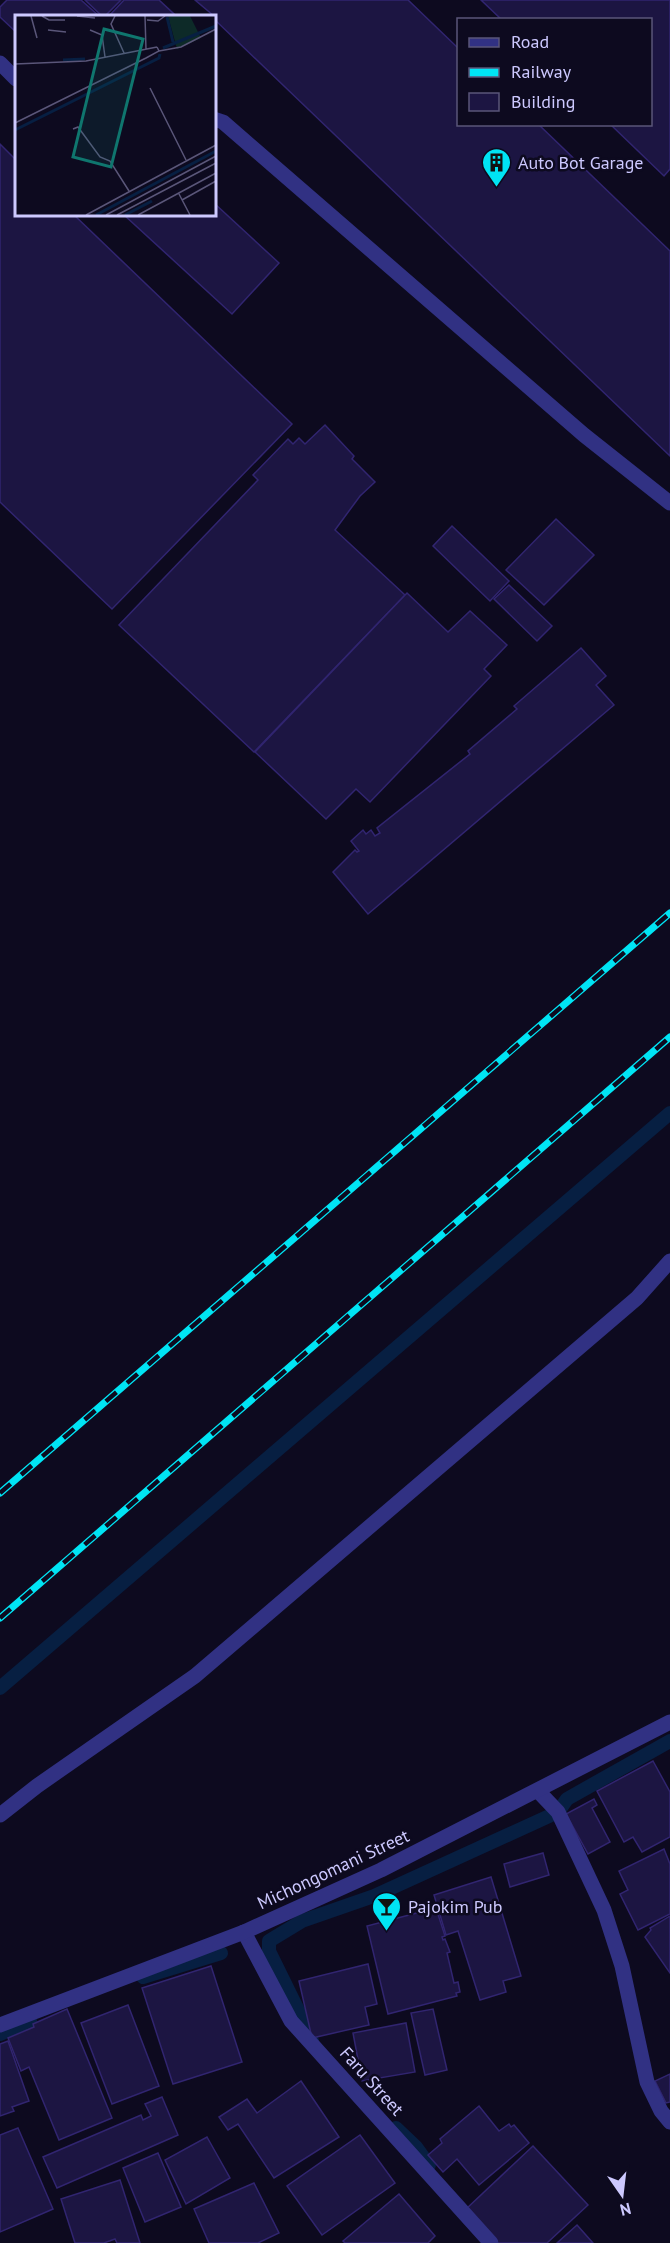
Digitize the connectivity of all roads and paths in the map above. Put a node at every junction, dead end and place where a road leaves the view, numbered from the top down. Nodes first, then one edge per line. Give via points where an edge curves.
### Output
1 (0, 63) edge
2 (15, 78) edge
3 (216, 120) edge
4 (670, 503) edge
5 (670, 1261) edge
6 (670, 1722) edge
7 (538, 1791) junction
8 (0, 1815) edge
9 (244, 1932) junction
10 (0, 2025) edge
11 (670, 2122) edge
12 (491, 2243) edge

1 - 2 street
3 - 4 street via 584,435
5 - 8 street via 638,1298 195,1676
6 - 7 street, Michongomani Street
7 - 9 street, Michongomani Street via 381,1870
7 - 11 street via 558,1812 604,1910 622,1966 647,2082
9 - 10 street, Michongomani Street
9 - 12 street, Faru Street via 291,2021

